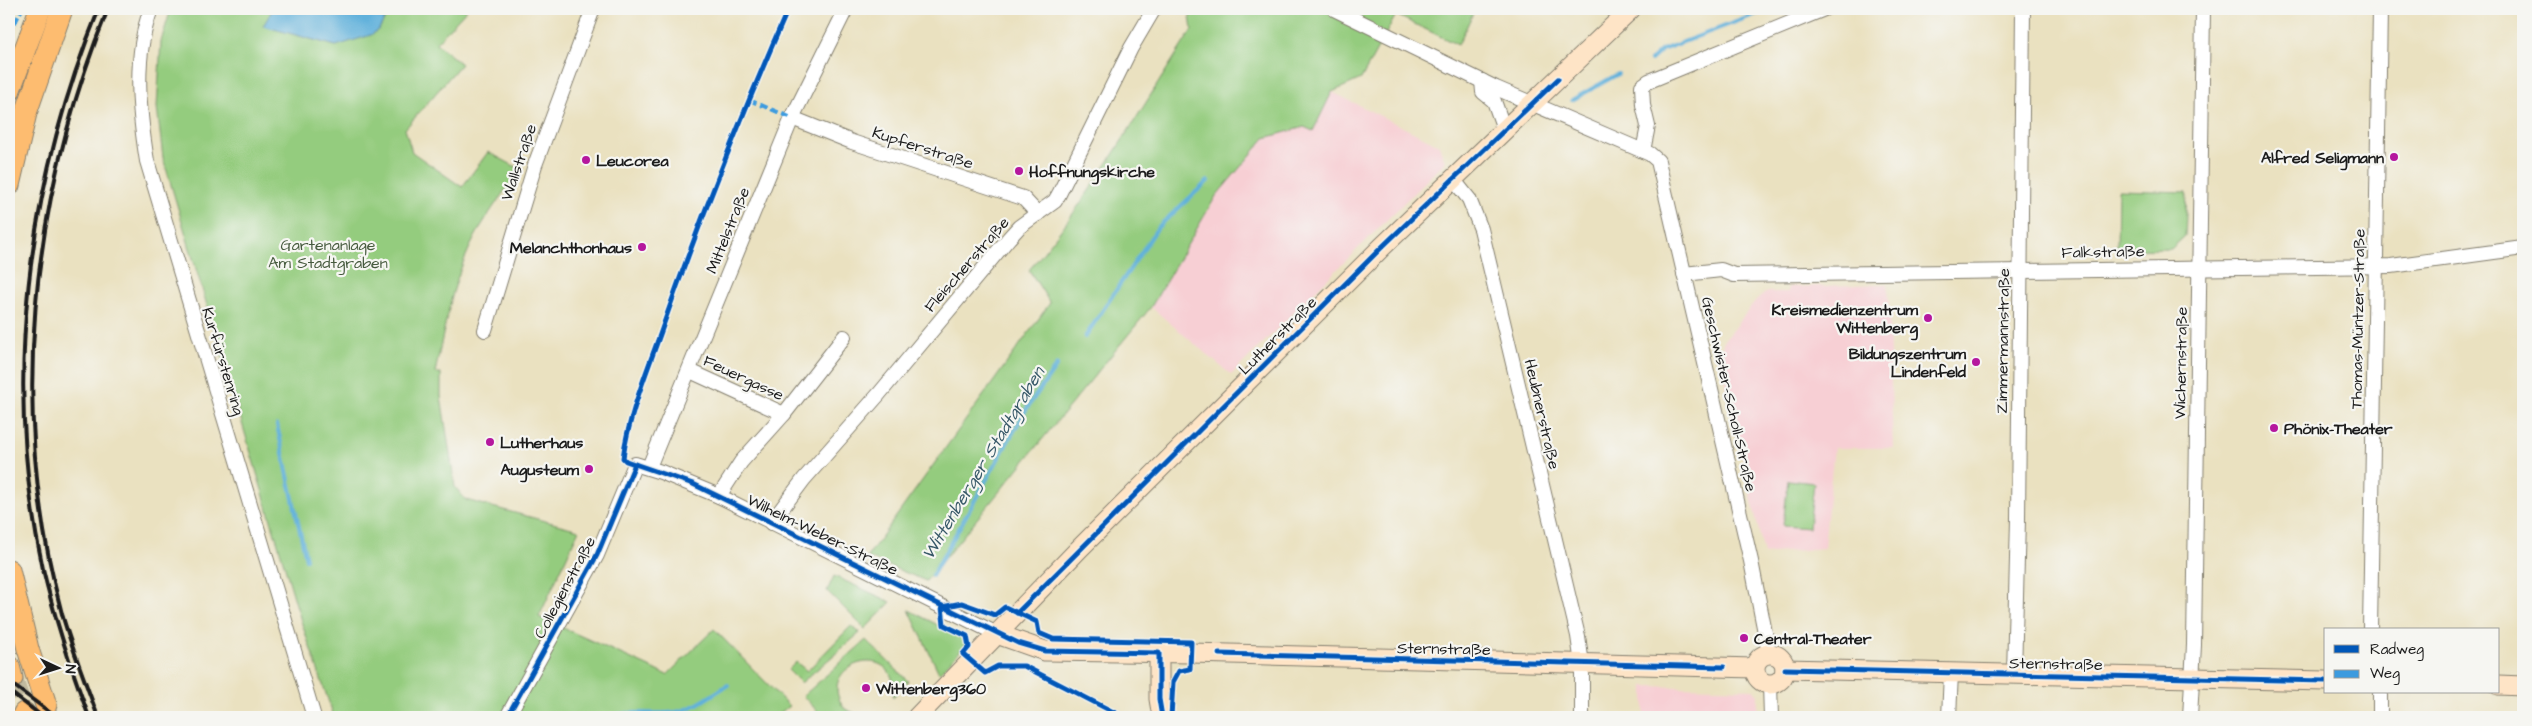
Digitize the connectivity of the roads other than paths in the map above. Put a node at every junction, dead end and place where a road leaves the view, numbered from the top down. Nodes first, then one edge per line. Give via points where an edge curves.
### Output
1 (40, 9) edge
2 (62, 9) edge
3 (151, 9) edge
4 (593, 9) edge
5 (846, 9) edge
6 (1154, 9) edge
7 (1334, 9) edge
8 (1631, 9) edge
9 (1824, 9) edge
10 (2023, 9) edge
11 (2203, 9) edge
12 (2380, 9) edge
13 (1482, 81) junction
14 (9, 92) edge
15 (1531, 104) junction
16 (792, 118) junction
17 (1504, 129) junction
18 (1643, 151) junction
19 (1453, 179) junction
20 (9, 185) edge
21 (1038, 214) junction
22 (2523, 248) edge
23 (2376, 266) junction
24 (2199, 267) junction
25 (2020, 270) junction
26 (1684, 274) junction
27 (485, 330) dead end
28 (844, 337) dead end
29 (690, 371) junction
30 (784, 414) junction
31 (634, 464) joint
32 (649, 467) junction
33 (719, 496) junction
34 (771, 523) junction
35 (9, 570) edge
36 (2370, 628) edge
37 (997, 634) junction
38 (1159, 653) junction
39 (1769, 653) junction
40 (1582, 664) junction
41 (1754, 668) junction
42 (1785, 669) junction
43 (1951, 673) junction
44 (2014, 674) junction
45 (2192, 678) junction
46 (2324, 681) edge
47 (1770, 684) junction
48 (2500, 685) edge
49 (2523, 686) edge
50 (2380, 694) edge
51 (46, 704) dead end
52 (314, 717) edge
53 (507, 717) edge
54 (917, 717) edge
55 (1162, 717) edge
56 (1582, 717) edge
57 (1771, 717) edge
58 (1949, 717) edge
59 (2190, 717) edge
60 (2380, 717) edge

1 - 14 main road
2 - 20 main road via 32,95
3 - 52 street, Kurfürstenring via 144,29 140,67 141,115 147,161
4 - 27 street, Wallstraße via 535,165
5 - 16 street, Mittelstraße
6 - 21 street, Fleischerstraße via 1130,48 1059,194
7 - 13 street, Geschwister-Scholl-Straße
8 - 15 street, Lutherstraße
9 - 18 street via 1642,86 1648,126
10 - 25 street, Zimmermannstraße
11 - 24 street, Wichernstraße
12 - 23 street, Thomas-Müntzer-Straße
13 - 15 street, Geschwister-Scholl-Straße
13 - 17 street via 1483,92 1494,101
15 - 17 street, Lutherstraße
15 - 18 street, Geschwister-Scholl-Straße
16 - 21 street, Kupferstraße via 852,142 1023,198
16 - 29 street, Mittelstraße
17 - 19 street, Lutherstraße
18 - 26 street, Geschwister-Scholl-Straße via 1658,161
19 - 37 street, Lutherstraße
19 - 40 street, Heubnerstraße via 1469,199 1481,229
21 - 34 street, Fleischerstraße via 1009,238 810,472
22 - 23 street, Falkstraße
23 - 24 street, Falkstraße
23 - 36 street, Thomas-Müntzer-Straße
24 - 25 street, Falkstraße
24 - 45 street, Wichernstraße
25 - 26 street, Falkstraße via 1734,275 1721,270
25 - 44 street, Zimmermannstraße
26 - 39 street, Geschwister-Scholl-Straße via 1751,561
28 - 30 street, Feuergasse
29 - 30 street, Feuergasse
29 - 32 street, Mittelstraße
30 - 33 street, Feuergasse via 741,462
31 - 32 street, Wilhelm-Weber-Straße
31 - 53 street, Collegienstraße via 597,555
32 - 33 street, Wilhelm-Weber-Straße
33 - 34 street, Wilhelm-Weber-Straße
34 - 37 street, Wilhelm-Weber-Straße
35 - 51 main road via 28,649
37 - 38 street, Sternstraße via 1045,651
37 - 54 street, Lutherstraße
38 - 40 street, Sternstraße
38 - 55 street
39 - 41 street via 1759,658
39 - 42 street via 1780,658
40 - 41 street, Sternstraße
40 - 56 street, Heubnerstraße
41 - 47 street via 1759,680
42 - 43 street, Sternstraße
42 - 47 street via 1780,680
43 - 44 street, Sternstraße
43 - 58 street
44 - 45 street, Sternstraße
45 - 46 street, Sternstraße
45 - 59 street, Wichernstraße
47 - 57 street
48 - 49 street
50 - 60 street

